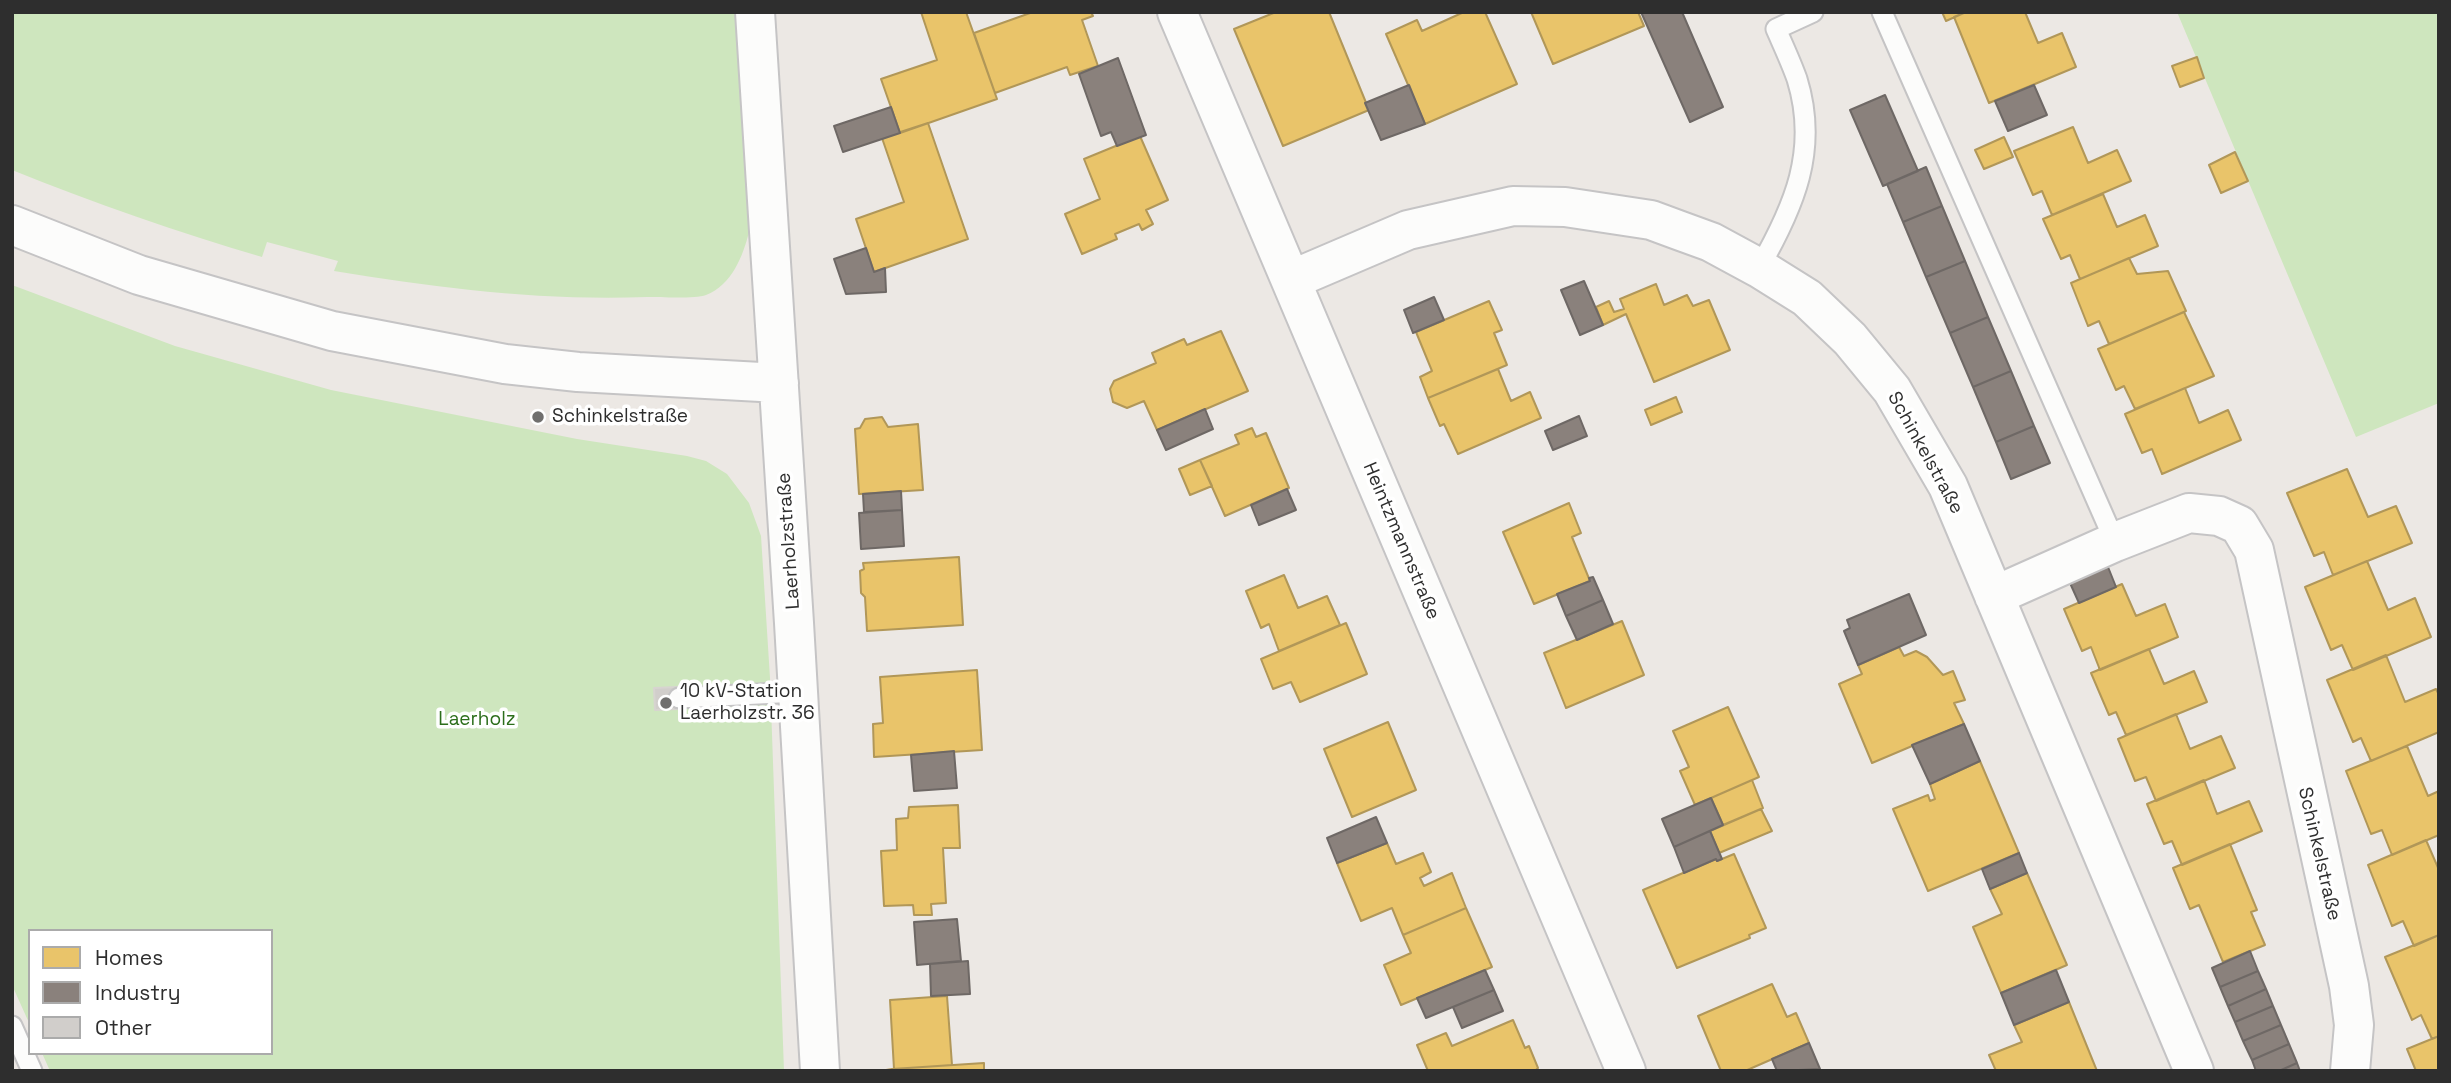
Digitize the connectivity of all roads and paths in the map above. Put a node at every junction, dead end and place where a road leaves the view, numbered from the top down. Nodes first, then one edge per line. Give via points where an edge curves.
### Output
1 (755, 12) edge
2 (1177, 12) edge
3 (1813, 12) edge
4 (1882, 12) edge
5 (12, 225) edge
6 (1759, 268) junction
7 (1291, 280) junction
8 (779, 383) junction
9 (2115, 542) junction
10 (1994, 596) junction
11 (798, 692) junction
12 (679, 698) dead end
13 (12, 1026) edge
14 (33, 1071) edge
15 (820, 1071) edge
16 (1626, 1071) edge
17 (2194, 1071) edge
18 (2350, 1071) edge

1 - 8 street, Laerholzstraße
2 - 7 street, Heintzmannstraße
3 - 6 lane via 1776,29 1797,80 1805,121 1805,156 1795,198
4 - 9 lane
5 - 8 street via 139,275 332,331 505,364
6 - 7 street, Schinkelstraße via 1711,242 1651,220 1565,206 1513,206 1408,230
6 - 10 street, Schinkelstraße via 1807,298 1850,339 1892,390 1948,486
7 - 16 street, Heintzmannstraße
8 - 11 street, Laerholzstraße
9 - 10 street, Schinkelstraße
9 - 18 street, Schinkelstraße via 2189,513 2219,516 2239,525 2254,550 2349,986 2354,1025
10 - 17 street, Schinkelstraße
11 - 12 lane
11 - 15 street, Laerholzstraße
13 - 14 lane

